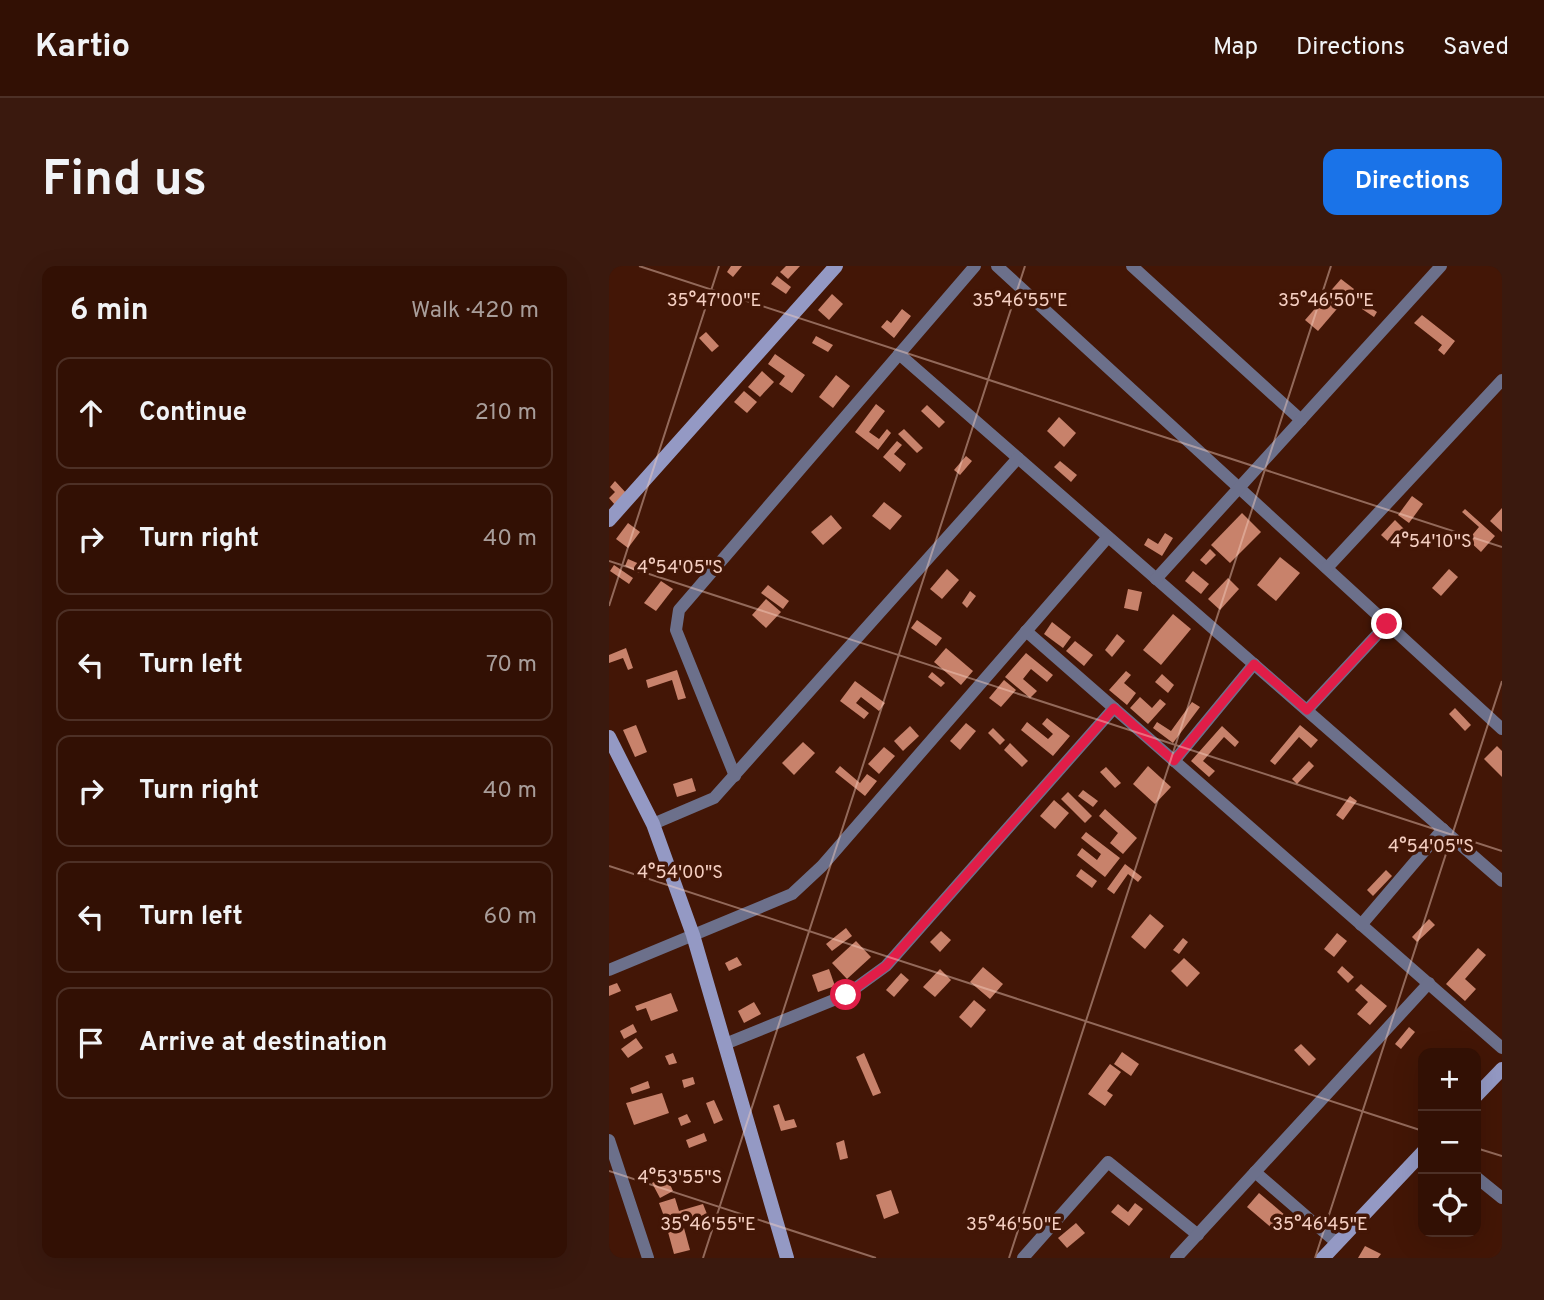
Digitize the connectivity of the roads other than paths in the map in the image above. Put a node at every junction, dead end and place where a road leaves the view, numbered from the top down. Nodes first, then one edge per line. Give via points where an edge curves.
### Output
1 (835, 266) edge
2 (975, 266) edge
3 (997, 266) edge
4 (1132, 266) edge
5 (1441, 266) edge
6 (899, 354) junction
7 (1502, 380) edge
8 (1301, 420) junction
9 (1018, 458) junction
10 (1239, 488) junction
11 (609, 520) edge
12 (1108, 537) junction
13 (1327, 568) junction
14 (1156, 579) junction
15 (1387, 624) junction
16 (1026, 631) junction
17 (1254, 664) junction
18 (1114, 708) junction
19 (1307, 710) junction
20 (1502, 729) edge
21 (609, 737) edge
22 (1174, 761) junction
23 (735, 776) junction
24 (653, 824) junction
25 (1443, 829) junction
26 (1502, 881) edge
27 (1361, 925) junction
28 (693, 935) junction
29 (609, 970) edge
30 (1429, 984) junction
31 (725, 1044) junction
32 (1502, 1048) edge
33 (1502, 1069) edge
34 (1481, 1091) edge
35 (609, 1140) edge
36 (1418, 1157) edge
37 (1255, 1172) junction
38 (1481, 1181) edge
39 (1502, 1198) edge
40 (1198, 1235) junction
41 (1337, 1243) junction
42 (648, 1258) edge
43 (787, 1258) edge
44 (1023, 1258) edge
45 (1176, 1258) edge
46 (1323, 1258) edge

1 - 11 street
2 - 6 street
3 - 10 street
4 - 8 street
5 - 8 street
6 - 9 street
6 - 23 street via 679,610 675,630
7 - 13 street
8 - 10 street
9 - 12 street
9 - 23 street
10 - 13 street
10 - 14 street
12 - 14 street
12 - 16 street
13 - 15 street
14 - 17 street
15 - 19 street
15 - 20 street
16 - 18 street
16 - 28 street via 822,866 792,894
17 - 19 street
17 - 22 street
18 - 22 street
18 - 31 street via 886,966 846,995
19 - 25 street
21 - 24 street
22 - 27 street
23 - 24 street via 715,798
24 - 28 street
25 - 26 street
25 - 27 street
27 - 30 street
28 - 29 street
28 - 31 street
30 - 32 street
30 - 37 street
31 - 43 street
33 - 34 street
35 - 42 street
36 - 41 street
37 - 40 street
37 - 41 street
38 - 39 street
40 - 44 street via 1108,1162
40 - 45 street
41 - 46 street

